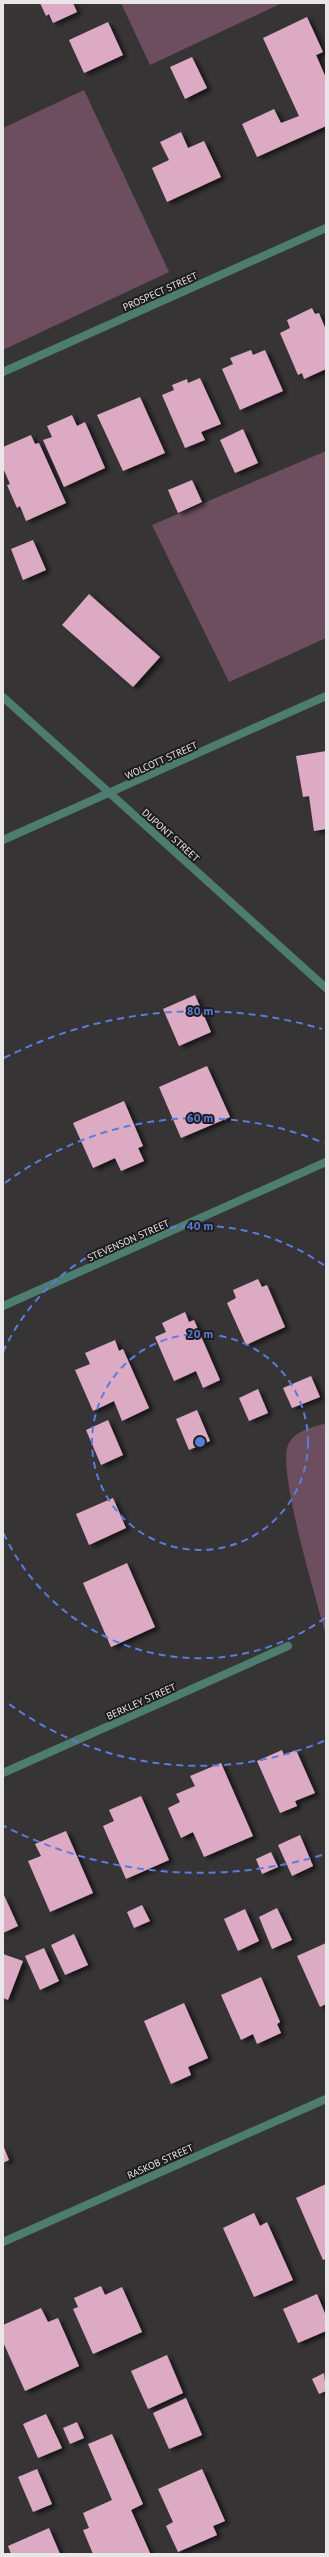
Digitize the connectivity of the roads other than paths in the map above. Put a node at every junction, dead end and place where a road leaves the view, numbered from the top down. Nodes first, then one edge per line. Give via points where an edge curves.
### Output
1 (326, 228) edge
2 (3, 372) edge
3 (326, 696) edge
4 (3, 697) edge
5 (110, 793) junction
6 (3, 840) edge
7 (326, 988) edge
8 (326, 1162) edge
9 (3, 1306) edge
10 (288, 1646) dead end
11 (3, 1773) edge
12 (326, 2099) edge
13 (3, 2242) edge

1 - 2 street, PROSPECT STREET
3 - 5 street, WOLCOTT STREET
4 - 5 street, DUPONT STREET
5 - 6 street, WOLCOTT STREET
5 - 7 street, DUPONT STREET
8 - 9 street, STEVENSON STREET
10 - 11 street, BERKLEY STREET
12 - 13 street, RASKOB STREET

